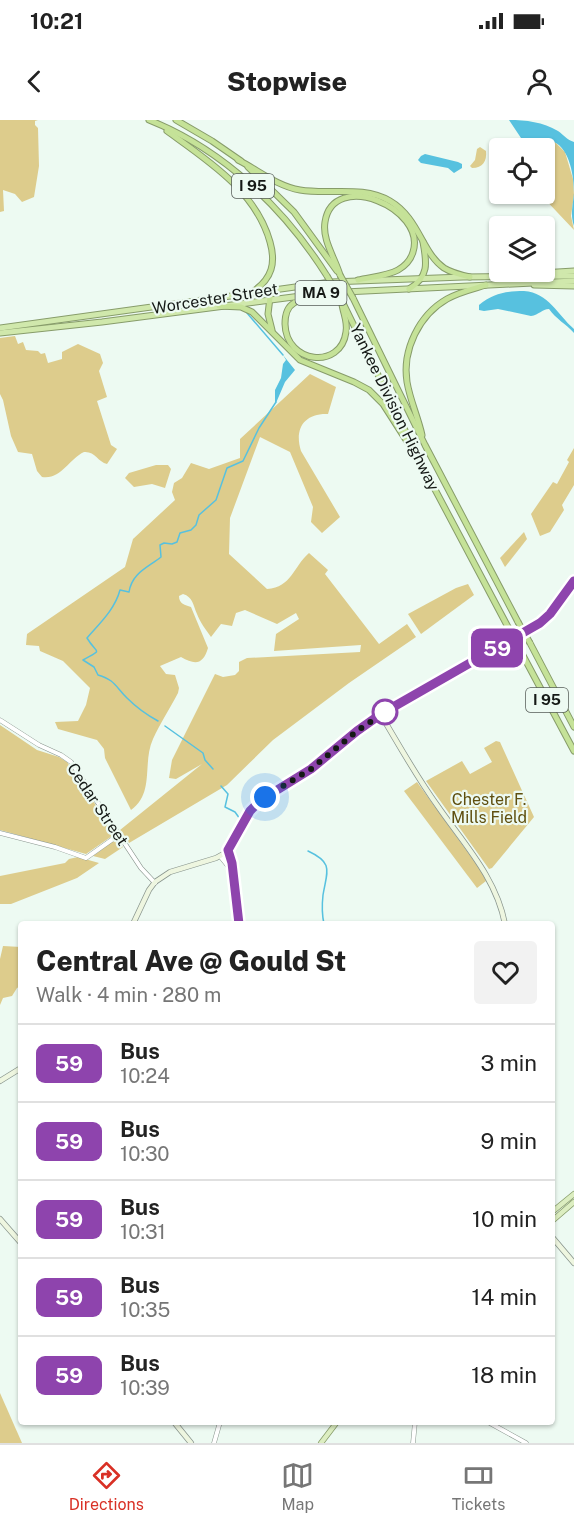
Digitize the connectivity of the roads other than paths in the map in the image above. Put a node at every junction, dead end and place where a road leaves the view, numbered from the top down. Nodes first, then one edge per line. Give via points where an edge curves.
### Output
1 (149, 120) edge
2 (176, 120) edge
3 (156, 123) junction
4 (238, 160) junction
5 (422, 237) junction
6 (340, 275) junction
7 (470, 277) junction
8 (423, 278) junction
9 (573, 279) edge
10 (358, 280) junction
11 (486, 285) junction
12 (271, 289) junction
13 (409, 289) junction
14 (254, 291) junction
15 (316, 294) junction
16 (341, 299) junction
17 (269, 300) junction
18 (219, 306) junction
19 (0, 328) edge
20 (273, 331) junction
21 (0, 333) edge
22 (425, 445) junction
23 (415, 451) junction
24 (574, 581) edge
25 (381, 714) junction
26 (0, 720) edge
27 (574, 727) edge
28 (574, 751) edge
29 (0, 833) edge
30 (120, 834) junction
31 (228, 850) junction
32 (220, 856) junction
33 (233, 872) junction
34 (155, 883) junction
35 (135, 921) edge
36 (239, 921) edge
37 (504, 921) edge
38 (18, 1070) edge
39 (0, 1082) edge
40 (574, 1194) edge
41 (574, 1202) edge
42 (555, 1210) edge
43 (555, 1218) edge
44 (0, 1219) edge
45 (18, 1240) edge
46 (555, 1241) edge
47 (574, 1263) edge
48 (176, 1425) edge
49 (219, 1425) edge
50 (335, 1425) edge
51 (415, 1425) edge
52 (493, 1425) edge
53 (191, 1443) edge
54 (214, 1443) edge
55 (321, 1443) edge
56 (413, 1443) edge
57 (526, 1443) edge

1 - 3 highway, Yankee Division Highway / I 95
2 - 4 highway, Yankee Division Highway / I 95
3 - 14 highway via 225,176 260,218 271,243 273,265 267,279
3 - 16 highway, Yankee Division Highway / I 95, bridge via 201,147 245,179 289,224
4 - 5 highway via 295,189 381,196 402,210
4 - 6 highway, Yankee Division Highway / I 95 via 285,203
5 - 7 highway via 442,266
5 - 8 highway via 426,261
6 - 10 highway via 325,232 327,215 344,198 373,199 402,217 412,231 414,247 400,269
6 - 22 highway, Yankee Division Highway / I 95, bridge
7 - 8 highway, Worcester Street / MA 9
7 - 9 highway, Worcester Street / MA 9
8 - 10 highway, Worcester Street / MA 9
8 - 13 highway
9 - 11 highway, Worcester Street / MA 9
10 - 12 highway, Worcester Street / MA 9
11 - 13 highway, Worcester Street / MA 9
11 - 22 highway via 440,303 422,321 411,341 407,381
12 - 14 highway, Worcester Street / MA 9
12 - 17 highway
13 - 15 highway, Worcester Street / MA 9
14 - 19 highway, Worcester Street / MA 9
15 - 16 highway via 294,303 285,318 291,344 310,357 328,355 343,343 347,326
15 - 17 highway, Worcester Street / MA 9
16 - 23 highway, Yankee Division Highway / I 95
17 - 18 highway, Worcester Street / MA 9
17 - 20 highway
18 - 20 highway via 250,311
18 - 21 highway, Worcester Street / MA 9
20 - 23 highway via 300,360 374,394
22 - 27 highway, Yankee Division Highway / I 95, bridge
23 - 28 highway, Yankee Division Highway / I 95, bridge
24 - 25 main road via 538,624
25 - 31 main road via 311,769 255,805
25 - 37 main road via 430,795 488,876
26 - 30 street, Cedar Street via 70,761
29 - 30 street via 86,858
30 - 34 street, Cedar Street
31 - 32 main road
31 - 33 street
32 - 33 street
32 - 34 main road via 167,874
33 - 36 street
34 - 35 main road
38 - 39 main road
40 - 42 main road
41 - 43 main road
44 - 45 main road
46 - 47 main road
48 - 53 main road
49 - 54 street
50 - 55 main road
51 - 56 street
52 - 57 street

